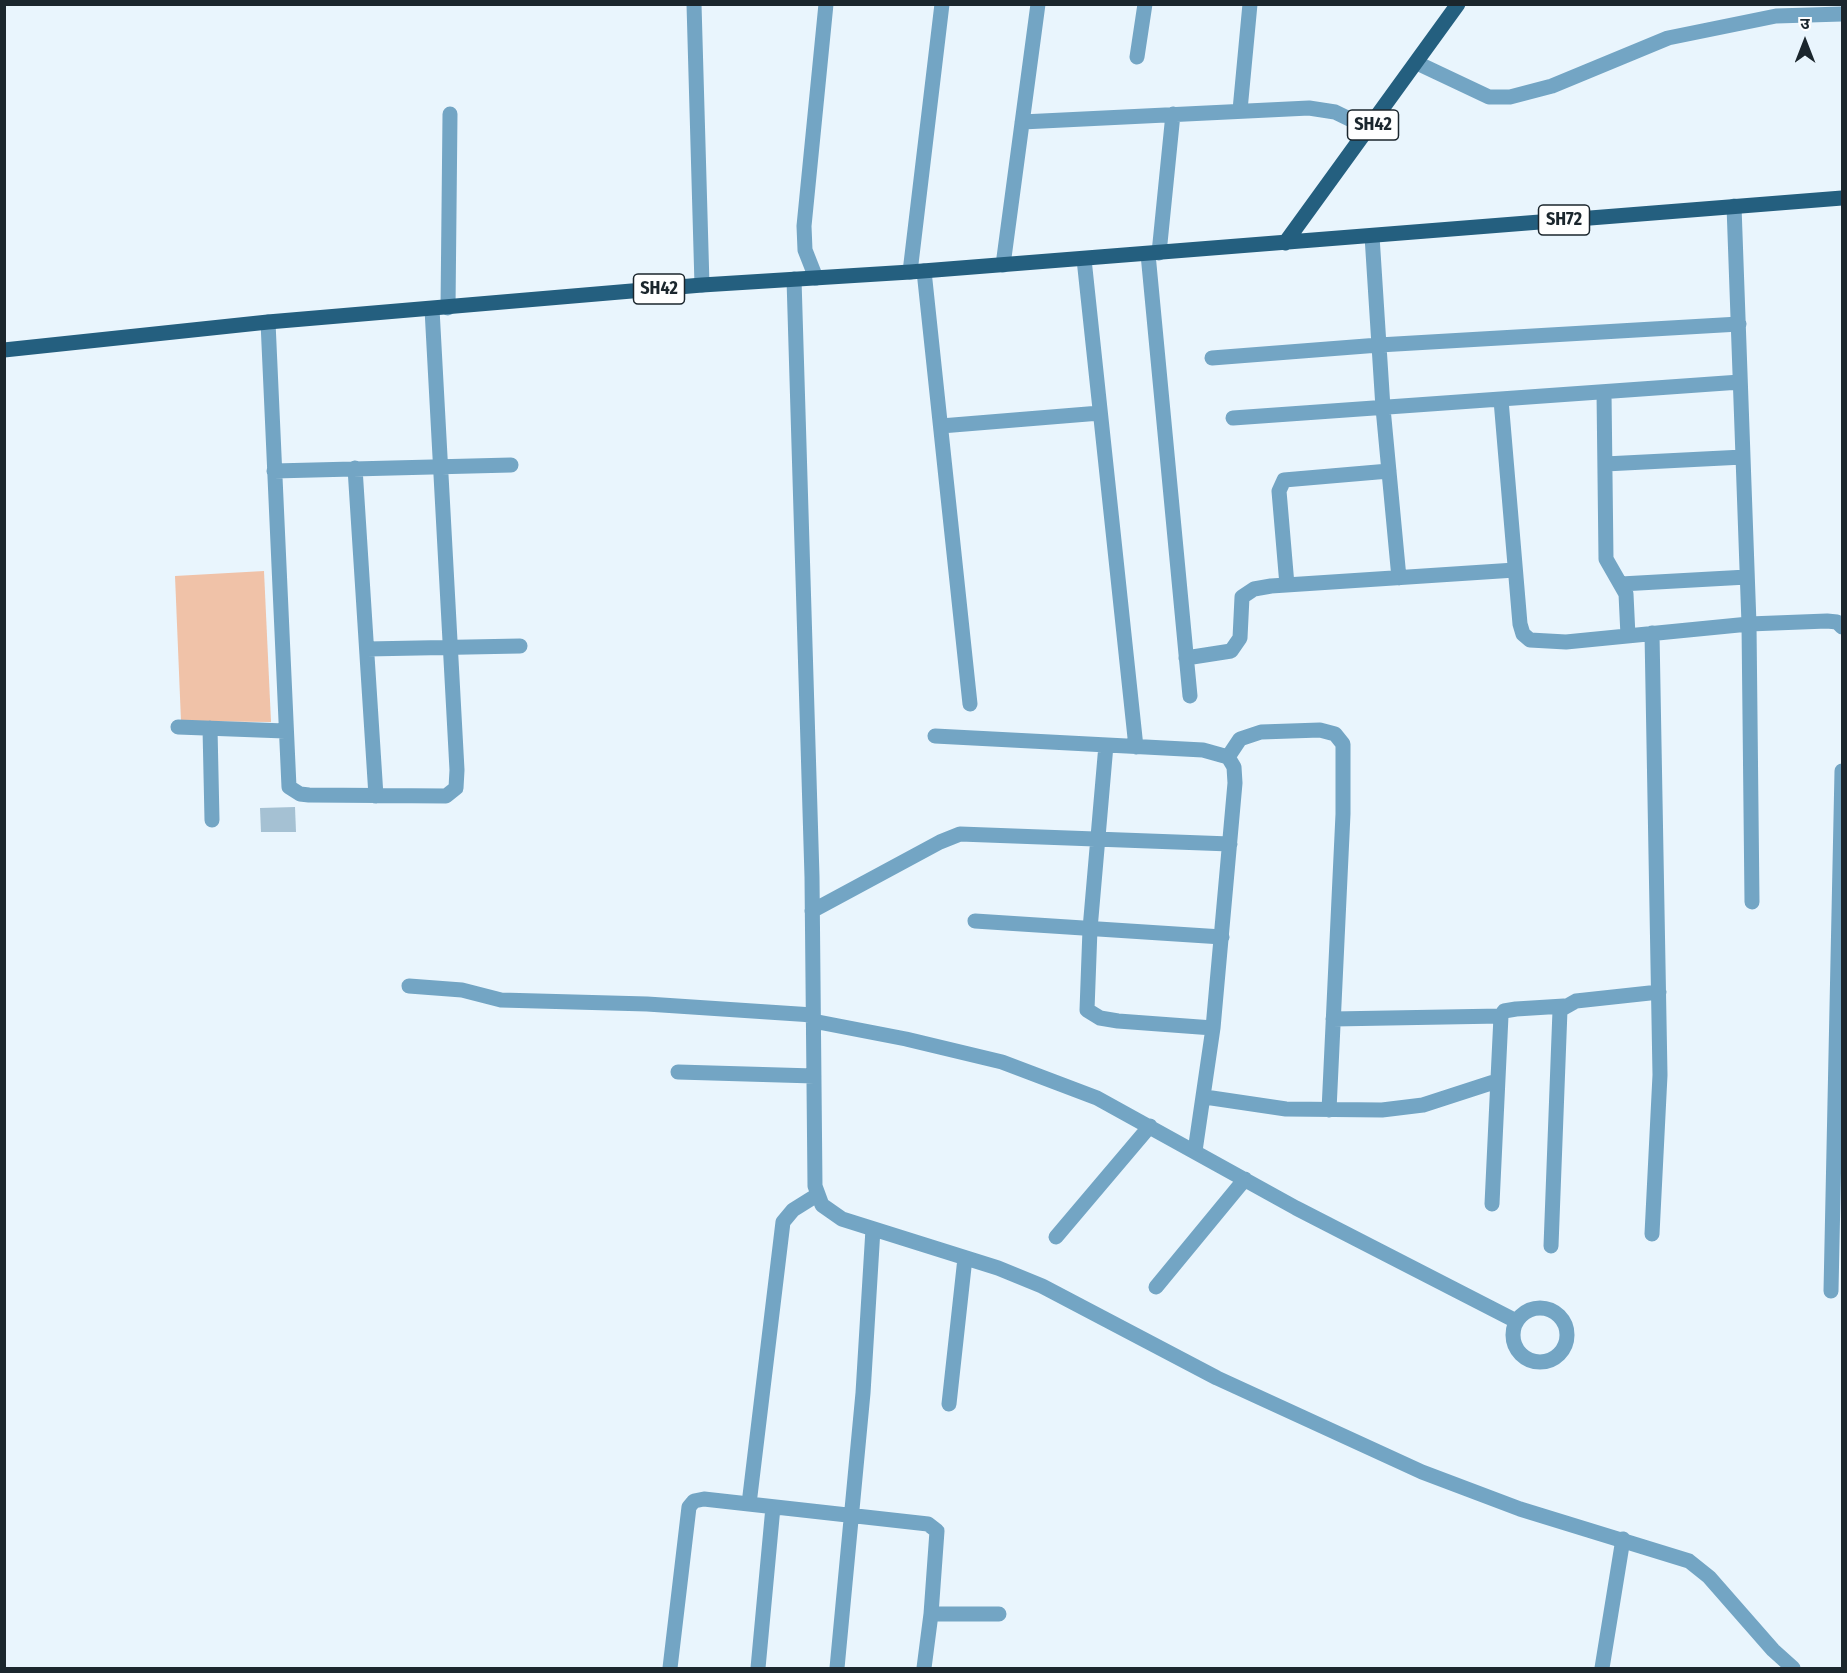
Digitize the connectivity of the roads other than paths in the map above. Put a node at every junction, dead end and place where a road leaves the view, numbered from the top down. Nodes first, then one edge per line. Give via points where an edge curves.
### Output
1 (694, 4) edge
2 (826, 4) edge
3 (942, 4) edge
4 (1038, 4) edge
5 (1145, 4) edge
6 (1250, 4) edge
7 (1458, 4) edge
8 (1842, 14) edge
9 (1137, 57) dead end
10 (1417, 63) junction
11 (1240, 110) junction
12 (450, 114) dead end
13 (1173, 114) junction
14 (1022, 122) junction
15 (1370, 129) junction
16 (1842, 198) edge
17 (1734, 206) junction
18 (1372, 236) junction
19 (1285, 243) junction
20 (1153, 254) junction
21 (1084, 259) junction
22 (1003, 265) junction
23 (917, 272) junction
24 (816, 278) junction
25 (794, 279) junction
26 (702, 285) junction
27 (448, 308) junction
28 (432, 309) junction
29 (268, 322) junction
30 (1739, 324) junction
31 (1379, 345) junction
32 (4, 350) edge
33 (1212, 358) dead end
34 (1740, 382) junction
35 (1604, 392) junction
36 (1501, 400) junction
37 (1383, 408) junction
38 (1100, 413) junction
39 (1233, 418) dead end
40 (941, 426) junction
41 (1743, 457) junction
42 (1605, 464) junction
43 (442, 465) junction
44 (511, 465) dead end
45 (355, 468) junction
46 (274, 471) junction
47 (1389, 471) junction
48 (1515, 570) junction
49 (1747, 577) junction
50 (1399, 578) junction
51 (1621, 584) junction
52 (1287, 585) junction
53 (1749, 624) junction
54 (1842, 627) edge
55 (1652, 633) junction
56 (1628, 636) junction
57 (450, 645) junction
58 (520, 646) dead end
59 (367, 649) junction
60 (1186, 658) junction
61 (1190, 696) dead end
62 (970, 704) dead end
63 (177, 727) dead end
64 (210, 728) junction
65 (285, 731) junction
66 (935, 736) dead end
67 (1106, 745) junction
68 (1136, 747) junction
69 (1228, 757) junction
70 (1842, 771) edge
71 (376, 796) junction
72 (212, 820) dead end
73 (1098, 840) junction
74 (1230, 844) junction
75 (1841, 870) edge
76 (1752, 902) dead end
77 (812, 911) junction
78 (975, 921) dead end
79 (1090, 929) junction
80 (1222, 937) junction
81 (409, 986) dead end
82 (1659, 992) junction
83 (1564, 1006) junction
84 (1840, 1012) edge
85 (1501, 1016) junction
86 (813, 1018) junction
87 (1333, 1019) junction
88 (1213, 1028) junction
89 (678, 1072) dead end
90 (814, 1076) junction
91 (1497, 1081) junction
92 (1205, 1097) junction
93 (1329, 1110) junction
94 (1150, 1126) junction
95 (1195, 1151) junction
96 (1245, 1179) junction
97 (817, 1195) junction
98 (1492, 1204) dead end
99 (873, 1229) junction
100 (1652, 1234) dead end
101 (1837, 1235) edge
102 (1056, 1237) dead end
103 (1551, 1246) dead end
104 (965, 1258) junction
105 (1156, 1287) dead end
106 (1831, 1291) dead end
107 (1516, 1321) dead end
108 (949, 1404) dead end
109 (749, 1504) junction
110 (773, 1507) junction
111 (852, 1515) junction
112 (1623, 1539) junction
113 (931, 1614) junction
114 (999, 1614) dead end
115 (670, 1668) edge
116 (758, 1668) edge
117 (837, 1668) edge
118 (924, 1668) edge
119 (1602, 1668) edge
120 (1793, 1668) edge

1 - 26 street
2 - 24 street via 804,226 805,250
3 - 23 street
4 - 14 street
5 - 9 street
6 - 11 street
7 - 10 main road, SH42
8 - 10 street via 1776,16 1668,38 1552,86 1510,97 1490,97
10 - 15 main road, SH42
11 - 13 street
11 - 15 street via 1324,109
12 - 27 street
13 - 14 street
13 - 20 street
14 - 22 street
15 - 19 main road, SH42
16 - 17 main road, SH72
17 - 18 main road, SH72
17 - 30 street
18 - 19 main road, SH72
18 - 31 street
19 - 20 main road, SH42
20 - 21 main road, SH42
20 - 60 street
21 - 22 main road, SH42
21 - 38 street
22 - 23 main road, SH42
23 - 24 main road, SH42
23 - 40 street
24 - 25 main road, SH42
25 - 26 main road, SH42
25 - 77 street
26 - 27 main road, SH42
27 - 28 main road, SH42
28 - 29 main road, SH42
28 - 43 street
29 - 32 main road, SH42
29 - 46 street
30 - 31 street
30 - 34 street
31 - 33 street
31 - 37 street
34 - 35 street
34 - 41 street
35 - 36 street
35 - 42 street
36 - 37 street
36 - 48 street
37 - 39 street
37 - 47 street
38 - 40 street
38 - 68 street
40 - 62 street
41 - 42 street
41 - 49 street
42 - 51 street via 1606,559
43 - 44 street
43 - 45 street
43 - 57 street
45 - 46 street
45 - 59 street
46 - 65 street
47 - 50 street
47 - 52 street via 1284,480 1279,491
48 - 50 street
48 - 56 street via 1520,624 1530,640 1566,642
49 - 51 street
49 - 53 street
50 - 52 street
51 - 56 street via 1626,594
52 - 60 street via 1254,589 1242,597 1239,638 1231,651
53 - 54 street via 1827,621
53 - 55 street
53 - 76 street
55 - 56 street
55 - 82 street
57 - 58 street
57 - 59 street
57 - 71 street via 456,788 446,796
59 - 71 street
60 - 61 street
63 - 64 street
64 - 65 street
64 - 72 street
65 - 71 street via 287,780 293,791 309,795
66 - 67 street
67 - 68 street
67 - 73 street
68 - 69 street via 1203,750
69 - 74 street via 1234,767 1235,783
69 - 87 street via 1240,740 1261,732 1330,731 1343,744
70 - 75 street
73 - 74 street
73 - 77 street via 960,834
73 - 79 street
74 - 80 street
75 - 84 street
77 - 86 street
78 - 79 street
79 - 80 street
79 - 88 street via 1086,1002 1091,1015 1118,1021
80 - 88 street
81 - 86 street via 462,990 501,1000 623,1003
82 - 83 street via 1576,1001
82 - 100 street via 1660,1075
83 - 85 street via 1516,1009 1504,1011
83 - 103 street via 1559,1016
84 - 101 street
85 - 87 street
85 - 91 street
86 - 90 street
86 - 94 street via 1002,1062 1097,1098
87 - 93 street
88 - 92 street
89 - 90 street
90 - 97 street
91 - 93 street via 1408,1108
91 - 98 street
92 - 93 street via 1286,1109
92 - 95 street
94 - 95 street
94 - 102 street
95 - 96 street
96 - 105 street
96 - 107 street
97 - 99 street via 830,1212
97 - 109 street via 793,1210 783,1222
99 - 104 street
99 - 111 street
101 - 106 street
104 - 108 street
104 - 112 street via 1042,1286 1217,1378 1422,1472 1520,1509
109 - 110 street
109 - 115 street via 704,1500 689,1508
110 - 111 street
110 - 116 street
111 - 113 street via 934,1526 937,1541
111 - 117 street
112 - 119 street
112 - 120 street via 1671,1553 1700,1568
113 - 114 street
113 - 118 street

